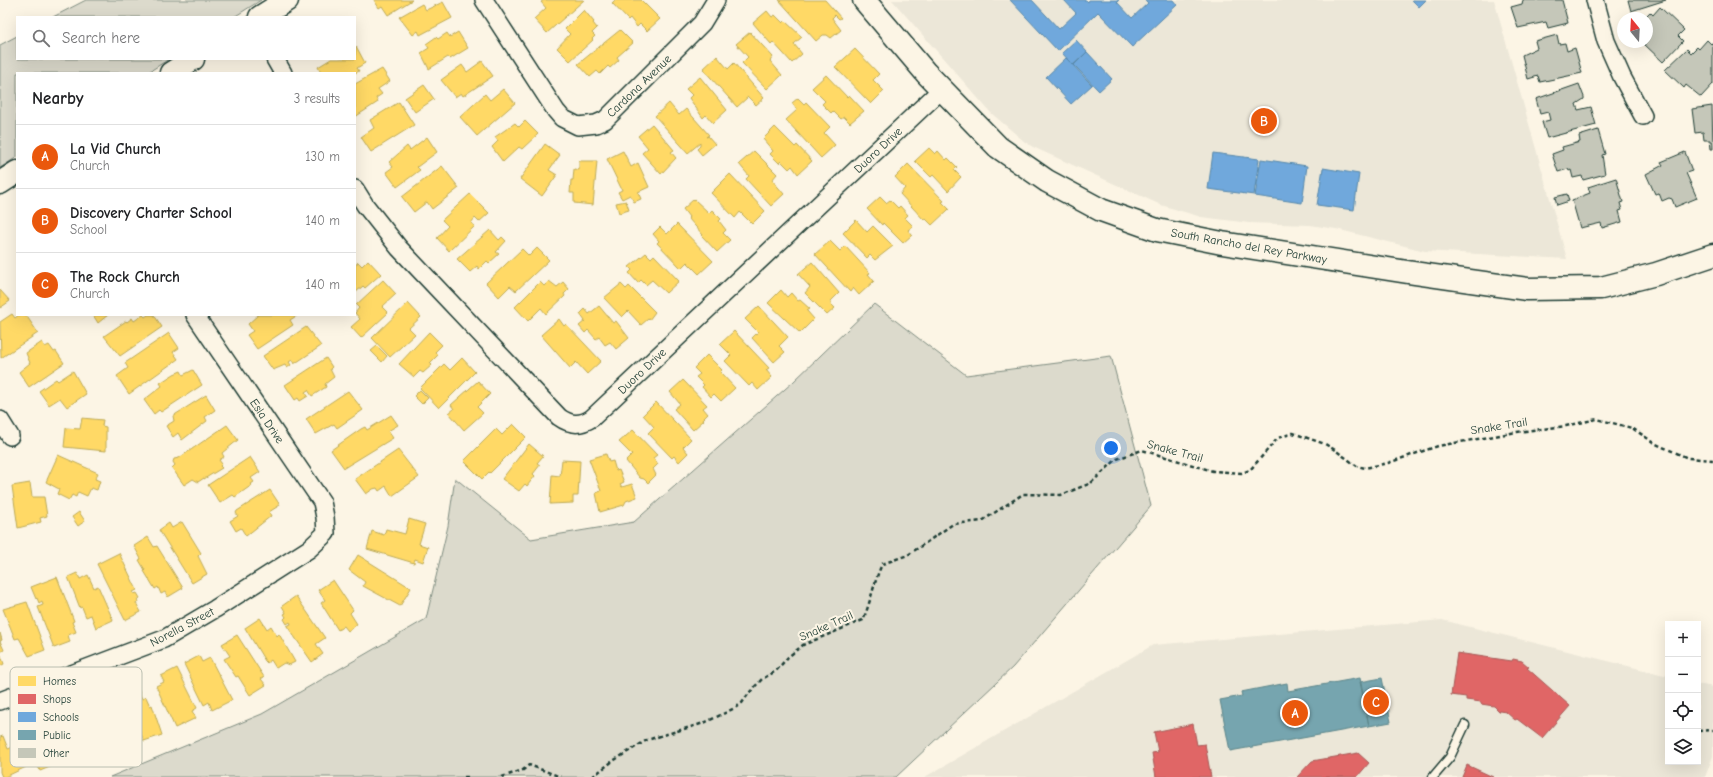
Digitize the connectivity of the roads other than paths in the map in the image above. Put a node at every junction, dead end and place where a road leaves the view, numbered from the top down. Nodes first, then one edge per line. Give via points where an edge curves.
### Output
1 (288, 0) edge
2 (484, 0) edge
3 (716, 0) edge
4 (864, 0) edge
5 (1595, 0) edge
6 (262, 16) edge
7 (191, 60) edge
8 (275, 60) edge
9 (173, 72) edge
10 (282, 72) edge
11 (941, 90) junction
12 (1643, 116) dead end
13 (16, 173) edge
14 (0, 183) edge
15 (356, 191) edge
16 (1713, 255) edge
17 (196, 316) edge
18 (0, 420) edge
19 (10, 436) dead end
20 (326, 533) joint
21 (90, 667) edge
22 (10, 697) edge
23 (0, 701) edge
24 (1465, 725) dead end
25 (1433, 777) edge

1 - 6 street
2 - 3 street, Cardona Avenue via 556,111 570,123 587,126 596,124 611,114 702,23
4 - 11 street, South Rancho del Rey Parkway
5 - 12 street via 1606,41
7 - 9 street
8 - 10 street
11 - 15 street, Duoro Drive via 592,418 578,424 559,417 399,248
11 - 16 street, South Rancho del Rey Parkway via 998,147 1047,181 1101,210 1157,230 1222,243 1527,289 1601,288 1656,274
13 - 14 street
17 - 20 street, Esla Drive via 322,502
18 - 19 street
20 - 21 street, Norella Street via 309,549 215,610 164,639
22 - 23 street, Norella Street
24 - 25 lane via 1450,757

